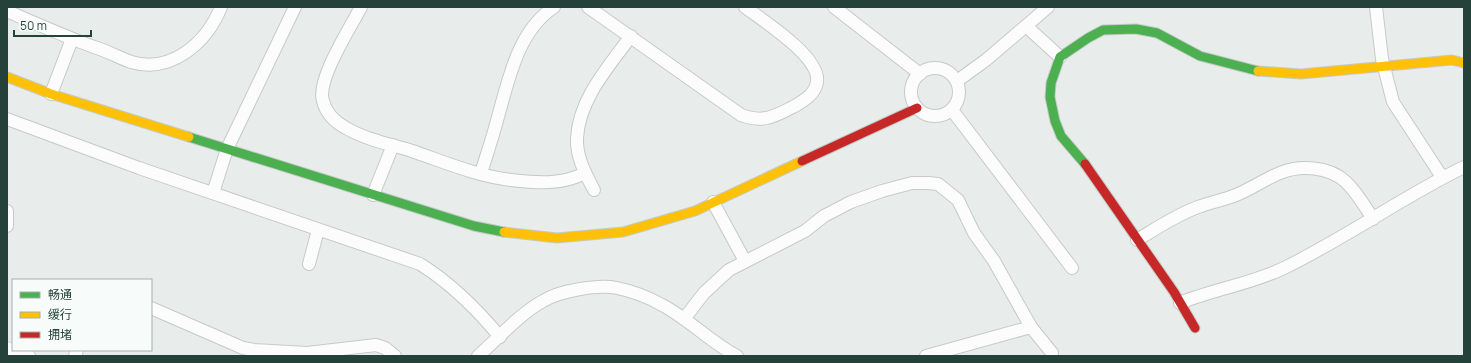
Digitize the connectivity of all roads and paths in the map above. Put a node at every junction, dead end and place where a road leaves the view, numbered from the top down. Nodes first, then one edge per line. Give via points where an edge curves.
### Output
1 (221, 7) edge
2 (295, 7) edge
3 (361, 7) edge
4 (554, 7) edge
5 (588, 7) edge
6 (744, 7) edge
7 (834, 7) edge
8 (1048, 7) edge
9 (1376, 7) edge
10 (7, 11) edge
11 (1026, 26) junction
12 (632, 36) junction
13 (72, 39) junction
14 (1060, 57) junction
15 (1464, 63) edge
16 (1383, 66) junction
17 (920, 74) junction
18 (7, 77) edge
19 (957, 81) junction
20 (51, 94) junction
21 (917, 108) junction
22 (952, 110) junction
23 (7, 119) edge
24 (393, 145) junction
25 (227, 149) junction
26 (1464, 167) edge
27 (481, 173) junction
28 (586, 173) junction
29 (1442, 177) junction
30 (594, 190) dead end
31 (213, 193) junction
32 (373, 195) junction
33 (713, 202) junction
34 (7, 211) edge
35 (1373, 219) junction
36 (7, 226) edge
37 (318, 230) junction
38 (1137, 240) junction
39 (745, 261) junction
40 (309, 264) dead end
41 (1072, 268) dead end
42 (1180, 303) junction
43 (152, 308) edge
44 (684, 319) junction
45 (1031, 327) junction
46 (1195, 328) dead end
47 (500, 337) junction
48 (15, 351) edge
49 (1052, 353) dead end
50 (29, 356) edge
51 (395, 356) edge
52 (478, 356) edge
53 (737, 356) edge
54 (926, 356) edge

1 - 13 street via 208,33 196,46 160,63 132,62
2 - 25 street
3 - 24 street via 322,84 323,101 334,120 347,128
4 - 27 street via 546,12 524,39 512,68
5 - 12 street
6 - 12 street via 797,47 817,75 815,89 809,97 769,118 760,120 741,115
7 - 17 street
8 - 11 street
9 - 16 street
10 - 13 street
11 - 14 street
11 - 19 street
12 - 28 street via 596,84 580,121 576,138
13 - 20 street
14 - 16 street via 1104,30 1136,29 1157,33 1200,56 1244,69 1270,73 1301,74
14 - 38 street via 1051,83 1050,97 1061,136 1084,163
15 - 16 street via 1452,60
16 - 29 street via 1393,102
17 - 19 street via 930,68 938,68 946,70
17 - 21 street via 912,84 911,93
18 - 20 street
19 - 22 street via 959,96
20 - 25 street
21 - 22 street via 930,116 938,116
21 - 33 street
22 - 41 street
23 - 31 street
24 - 27 street
24 - 32 street
25 - 31 street
25 - 32 street
26 - 29 street
27 - 28 street via 510,180 538,182 573,179
28 - 30 street
29 - 35 street
31 - 37 street
32 - 33 street via 474,226 557,238 623,232 695,211
33 - 39 street
34 - 36 street
35 - 38 street via 1345,181 1332,174 1300,167 1281,173 1237,195 1198,207 1169,220
35 - 42 street via 1282,269
37 - 40 street
37 - 47 street via 420,264 441,277 466,298
38 - 42 street
39 - 44 street via 716,281
39 - 45 street via 805,231 824,216 852,202 912,183 938,184 958,200 974,233 994,261
42 - 46 street
43 - 51 street via 243,348 307,353 376,346 385,348
44 - 47 street via 662,305 637,294 615,287 596,288 569,292 543,300
44 - 53 street via 722,348
45 - 49 street
45 - 54 street
47 - 52 street
48 - 50 street

